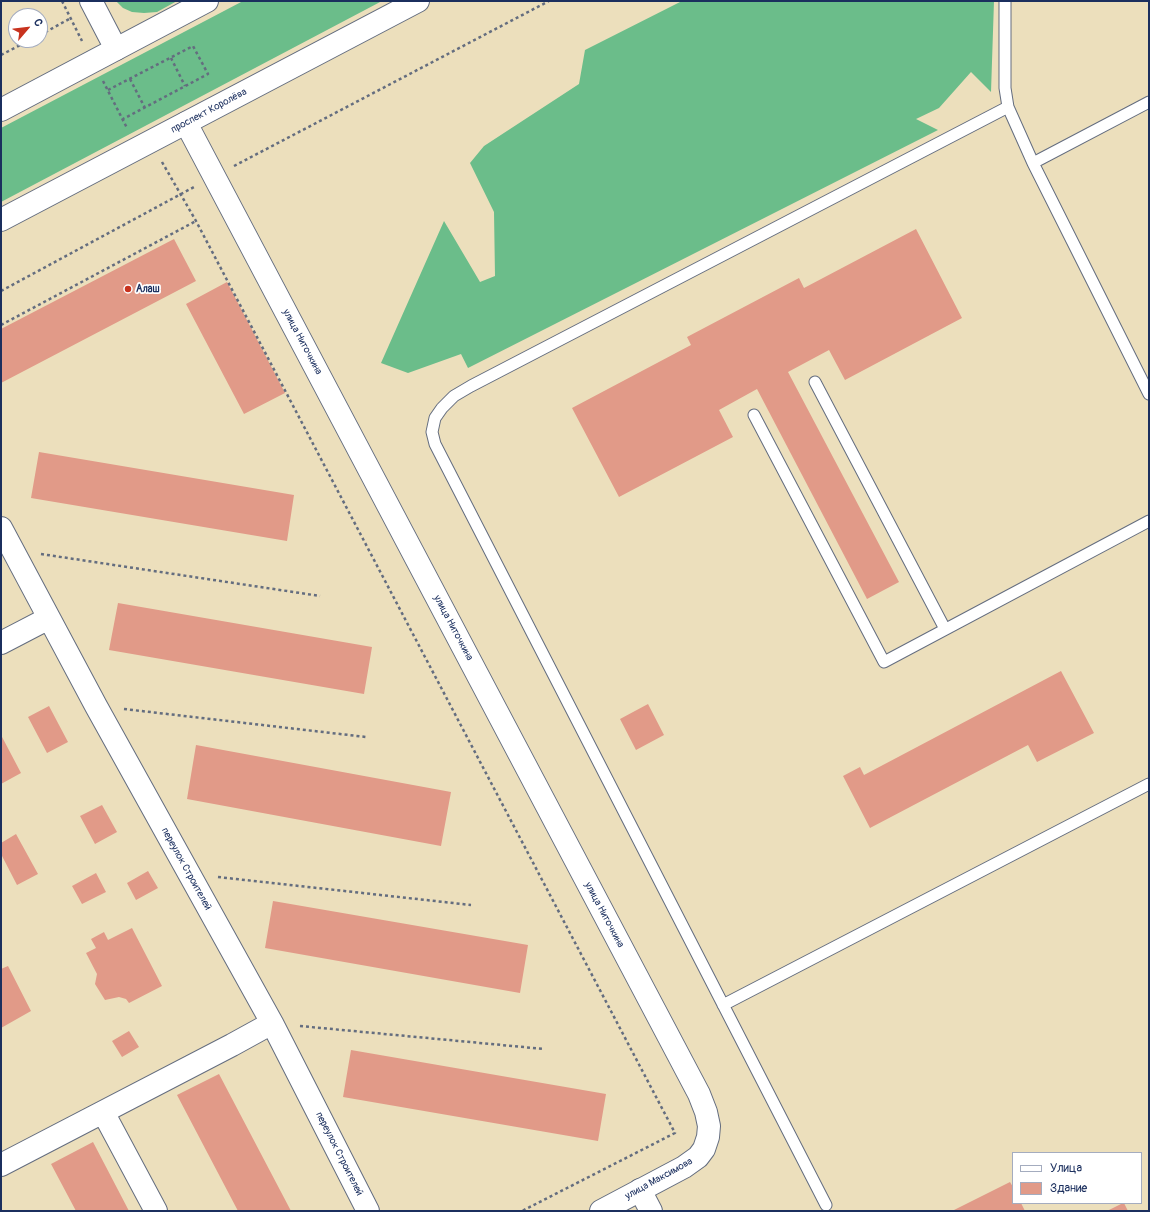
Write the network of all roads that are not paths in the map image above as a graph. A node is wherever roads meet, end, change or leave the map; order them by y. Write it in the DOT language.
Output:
graph roads {
  1 [pos="92,1"];
  2 [pos="207,1"];
  3 [pos="418,1"];
  4 [pos="1005,1"];
  5 [pos="116,49"];
  6 [pos="1149,102"];
  7 [pos="1008,107"];
  8 [pos="1,110"];
  9 [pos="186,123"];
  10 [pos="1033,163"];
  11 [pos="1,220"];
  12 [pos="815,382"];
  13 [pos="1149,394"];
  14 [pos="754,416"];
  15 [pos="1149,521"];
  16 [pos="1,528"];
  17 [pos="49,618"];
  18 [pos="945,629"];
  19 [pos="1,643"];
  20 [pos="1149,784"];
  21 [pos="723,1005"];
  22 [pos="272,1023"];
  23 [pos="103,1112"];
  24 [pos="708,1137"];
  25 [pos="1,1165"];
  26 [pos="640,1190"];
  27 [pos="826,1205"];
  28 [pos="156,1211"];
  29 [pos="368,1211"];
  30 [pos="600,1211"];
  31 [pos="651,1211"];
  1 -- 5 [label="street"];
  2 -- 5 [label="street"];
  3 -- 9 [label="street, проспект Королёва"];
  4 -- 7 [label="lane"];
  5 -- 8 [label="street"];
  6 -- 10 [label="lane"];
  7 -- 10 [label="lane"];
  7 -- 21 [label="lane"];
  9 -- 11 [label="street, проспект Королёва"];
  9 -- 24 [label="street, улица Ниточкина"];
  10 -- 13 [label="lane"];
  12 -- 18 [label="lane"];
  14 -- 18 [label="lane"];
  15 -- 18 [label="lane"];
  16 -- 17 [label="street, переулок Строителей"];
  17 -- 19 [label="street"];
  17 -- 22 [label="street, переулок Строителей"];
  20 -- 21 [label="lane"];
  21 -- 27 [label="lane"];
  22 -- 23 [label="street"];
  22 -- 29 [label="street, переулок Строителей"];
  23 -- 25 [label="street"];
  23 -- 28 [label="street"];
  24 -- 26 [label="street, улица Максимова"];
  26 -- 30 [label="street, улица Максимова"];
  26 -- 31 [label="street"];
}
